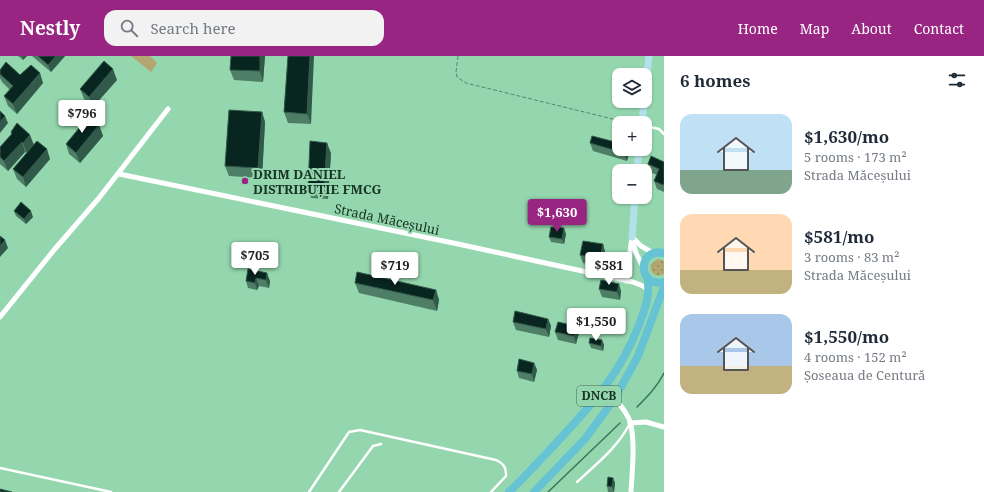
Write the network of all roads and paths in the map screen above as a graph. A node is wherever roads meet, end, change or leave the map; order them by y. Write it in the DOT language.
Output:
graph roads {
  1 [pos="458,56"];
  2 [pos="649,56"];
  3 [pos="648,68"];
  4 [pos="168,109"];
  5 [pos="612,119"];
  6 [pos="652,128"];
  7 [pos="664,134"];
  8 [pos="119,174"];
  9 [pos="634,204"];
  10 [pos="632,237"];
  11 [pos="664,246"];
  12 [pos="658,253"];
  13 [pos="643,267"];
  14 [pos="647,277"];
  15 [pos="626,281"];
  16 [pos="664,282"];
  17 [pos="664,287"];
  18 [pos="649,291"];
  19 [pos="0,318"];
  20 [pos="615,398"];
  21 [pos="630,423"];
  22 [pos="664,427"];
  23 [pos="381,444"];
  24 [pos="0,468"];
  25 [pos="577,482"];
  26 [pos="111,492"];
  27 [pos="308,492"];
  28 [pos="339,492"];
  29 [pos="491,492"];
  30 [pos="509,492"];
  31 [pos="534,492"];
  32 [pos="631,492"];
  1 -- 5 [label="path"];
  2 -- 3 [label="street"];
  4 -- 8 [label="street"];
  6 -- 7 [label="lane"];
  8 -- 15 [label="street, Strada Măceșului"];
  8 -- 19 [label="street"];
  9 -- 10 [label="street"];
  10 -- 12 [label="street"];
  10 -- 13 [label="street"];
  10 -- 15 [label="street"];
  11 -- 12 [label="main road"];
  12 -- 13 [label="main road"];
  13 -- 14 [label="main road, DNCB"];
  14 -- 16 [label="main road"];
  14 -- 18 [label="main road, DNCB"];
  15 -- 18 [label="street, Strada Măceșului"];
  17 -- 20 [label="main road, DNCB"];
  18 -- 30 [label="main road, DNCB"];
  20 -- 21 [label="street"];
  20 -- 31 [label="main road, DNCB"];
  21 -- 22 [label="street"];
  21 -- 25 [label="lane"];
  21 -- 32 [label="street"];
  23 -- 28 [label="lane"];
  24 -- 26 [label="lane"];
  27 -- 29 [label="lane"];
}
